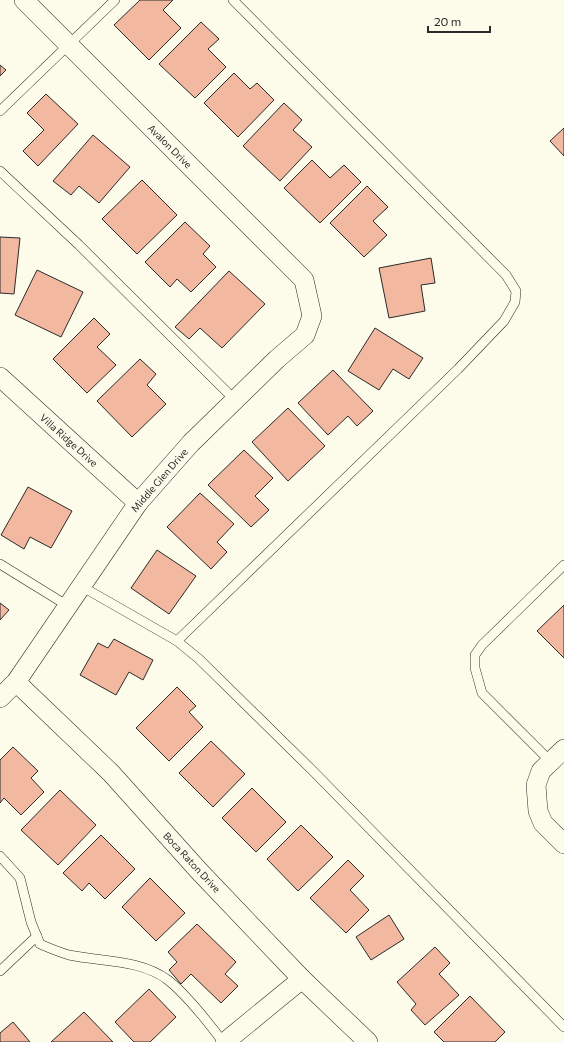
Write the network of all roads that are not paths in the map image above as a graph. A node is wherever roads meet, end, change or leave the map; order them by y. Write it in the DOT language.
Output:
graph roads {
  1 [pos="24,0"];
  2 [pos="115,0"];
  3 [pos="233,0"];
  4 [pos="68,44"];
  5 [pos="0,111"];
  6 [pos="0,172"];
  7 [pos="309,297"];
  8 [pos="0,378"];
  9 [pos="235,400"];
  10 [pos="138,503"];
  11 [pos="0,564"];
  12 [pos="564,565"];
  13 [pos="81,586"];
  14 [pos="68,606"];
  15 [pos="177,641"];
  16 [pos="16,682"];
  17 [pos="0,698"];
  18 [pos="557,755"];
  19 [pos="564,844"];
  20 [pos="0,856"];
  21 [pos="37,936"];
  22 [pos="0,971"];
  23 [pos="302,979"];
  24 [pos="564,1027"];
  25 [pos="224,1042"];
  26 [pos="368,1042"];
  1 -- 4 [label="street, Avalon Drive"];
  2 -- 4 [label="lane"];
  3 -- 15 [label="lane"];
  4 -- 5 [label="lane"];
  4 -- 7 [label="street, Avalon Drive"];
  6 -- 9 [label="lane"];
  7 -- 9 [label="street, Middle Glen Drive"];
  8 -- 10 [label="street, Villa Ridge Drive"];
  9 -- 10 [label="street, Middle Glen Drive"];
  10 -- 13 [label="street, Middle Glen Drive"];
  11 -- 14 [label="lane"];
  12 -- 18 [label="lane"];
  13 -- 14 [label="street, Middle Glen Drive"];
  13 -- 15 [label="lane"];
  14 -- 16 [label="street, Middle Glen Drive"];
  15 -- 24 [label="lane"];
  16 -- 17 [label="street, Middle Glen Drive"];
  16 -- 23 [label="street, Boca Raton Drive"];
  18 -- 19 [label="street"];
  20 -- 21 [label="lane"];
  21 -- 22 [label="lane"];
  21 -- 25 [label="lane"];
  23 -- 25 [label="street"];
  23 -- 26 [label="street, Boca Raton Drive"];
}
